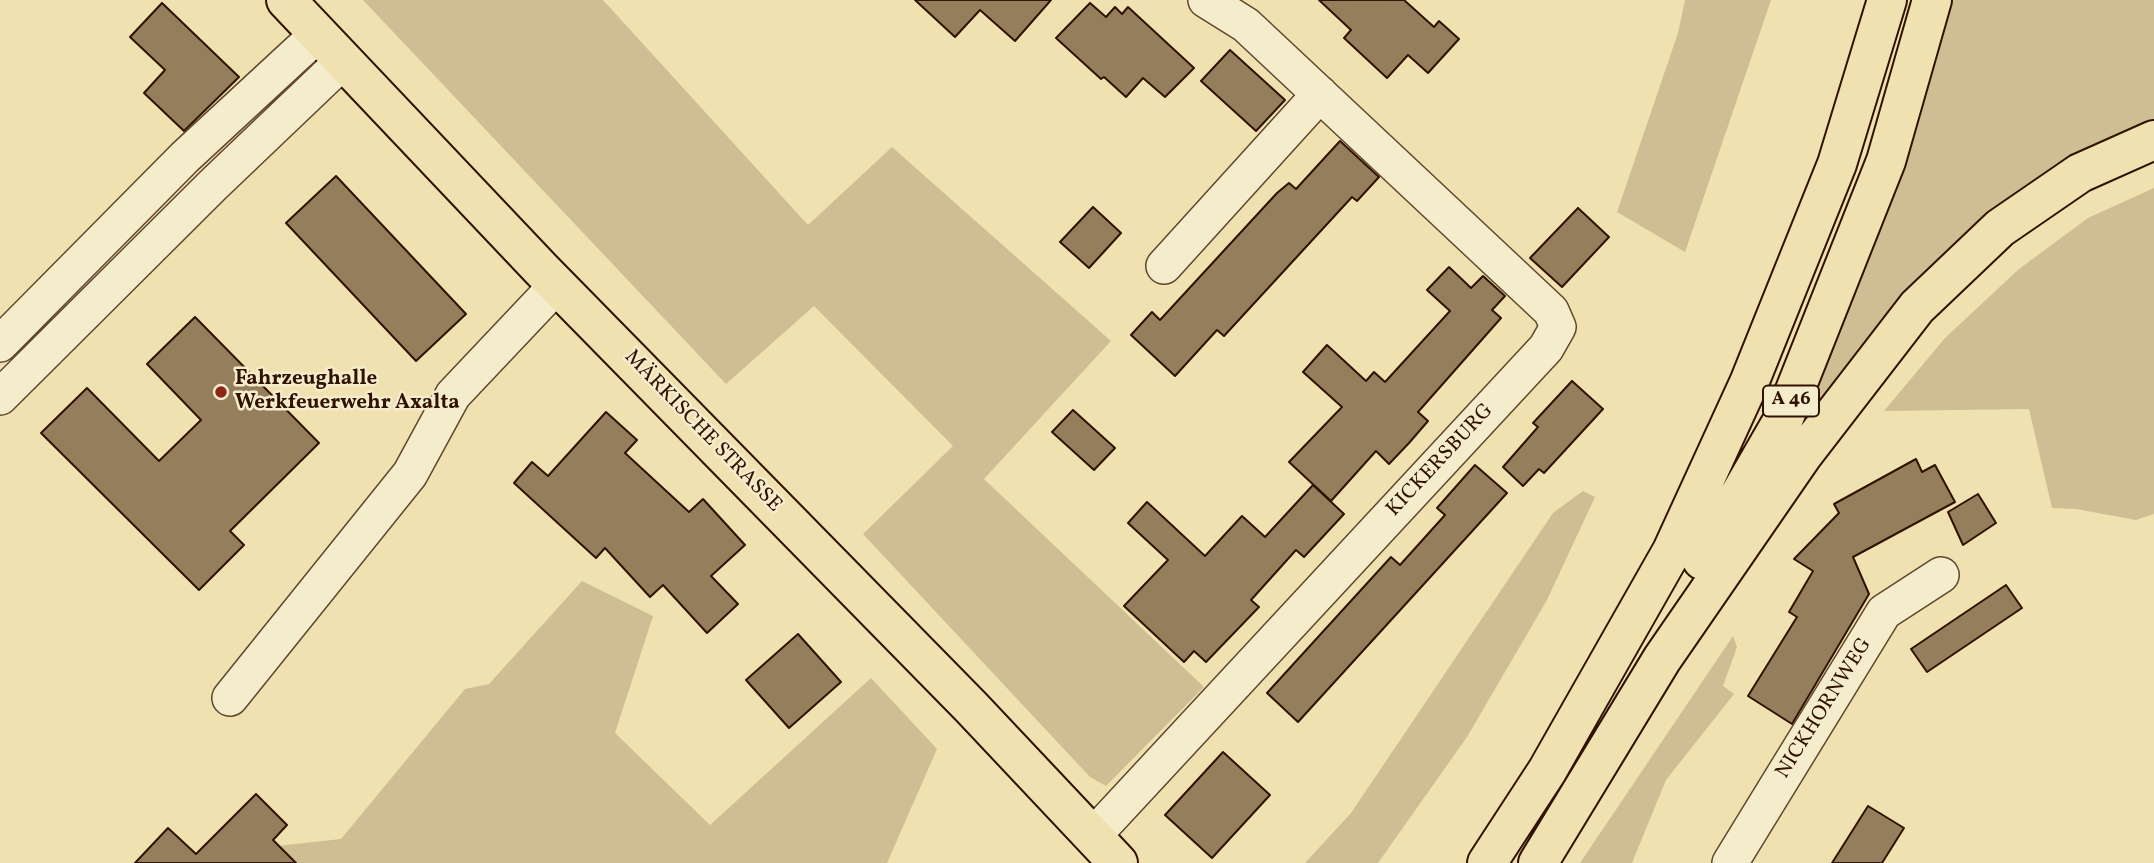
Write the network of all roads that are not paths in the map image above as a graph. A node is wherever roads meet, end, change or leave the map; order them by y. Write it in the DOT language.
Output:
graph roads {
  1 [pos="286,0"];
  2 [pos="1206,0"];
  3 [pos="1887,0"];
  4 [pos="1932,0"];
  5 [pos="331,47"];
  6 [pos="1320,94"];
  7 [pos="2154,140"];
  8 [pos="1164,266"];
  9 [pos="557,285"];
  10 [pos="0,344"];
  11 [pos="0,397"];
  12 [pos="1941,575"];
  13 [pos="230,698"];
  14 [pos="1590,775"];
  15 [pos="1105,849"];
  16 [pos="1487,863"];
  17 [pos="1538,863"];
  18 [pos="1730,863"];
  1 -- 5 [label="main road, MÄRKISCHE STRASSE"];
  2 -- 6 [label="street, KICKERSBURG"];
  3 -- 16 [label="main road, A 46"];
  4 -- 14 [label="main road, A 46"];
  5 -- 9 [label="main road, MÄRKISCHE STRASSE"];
  5 -- 10 [label="street"];
  5 -- 11 [label="street"];
  6 -- 8 [label="street"];
  6 -- 15 [label="street, KICKERSBURG"];
  7 -- 14 [label="main road"];
  9 -- 13 [label="street"];
  9 -- 15 [label="main road, MÄRKISCHE STRASSE"];
  12 -- 18 [label="street, NICKHORNWEG"];
  14 -- 17 [label="main road, A 46"];
}
